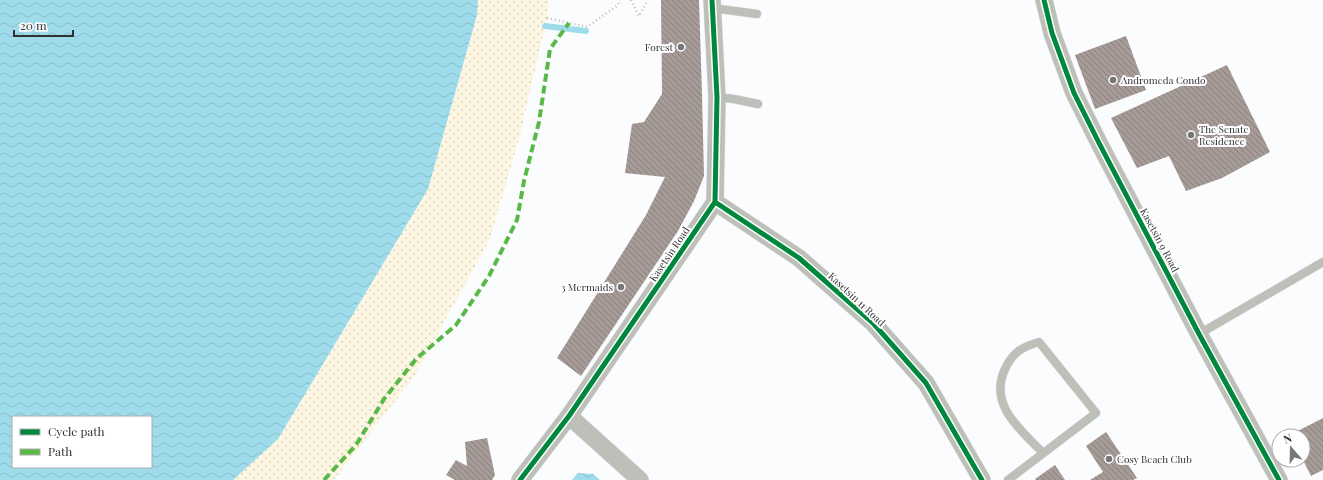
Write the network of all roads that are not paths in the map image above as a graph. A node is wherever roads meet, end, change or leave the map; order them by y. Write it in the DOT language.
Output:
graph roads {
  1 [pos="1044,0"];
  2 [pos="712,4"];
  3 [pos="757,14"];
  4 [pos="717,97"];
  5 [pos="758,104"];
  6 [pos="715,202"];
  7 [pos="1323,262"];
  8 [pos="1199,334"];
  9 [pos="569,416"];
  10 [pos="1044,453"];
  11 [pos="520,480"];
  12 [pos="640,480"];
  13 [pos="982,480"];
  14 [pos="1008,480"];
  15 [pos="1279,480"];
  1 -- 8 [label="street, Kasetsin 9 Road"];
  2 -- 3 [label="lane"];
  2 -- 4 [label="street"];
  4 -- 5 [label="lane"];
  4 -- 6 [label="street"];
  6 -- 9 [label="street, Kasetsin Road"];
  6 -- 13 [label="street, Kasetsin 11 Road"];
  7 -- 8 [label="lane"];
  8 -- 15 [label="street, Kasetsin 9 Road"];
  9 -- 11 [label="street, Kasetsin Road"];
  9 -- 12 [label="street"];
  10 -- 10 [label="lane"];
  10 -- 14 [label="lane"];
}
